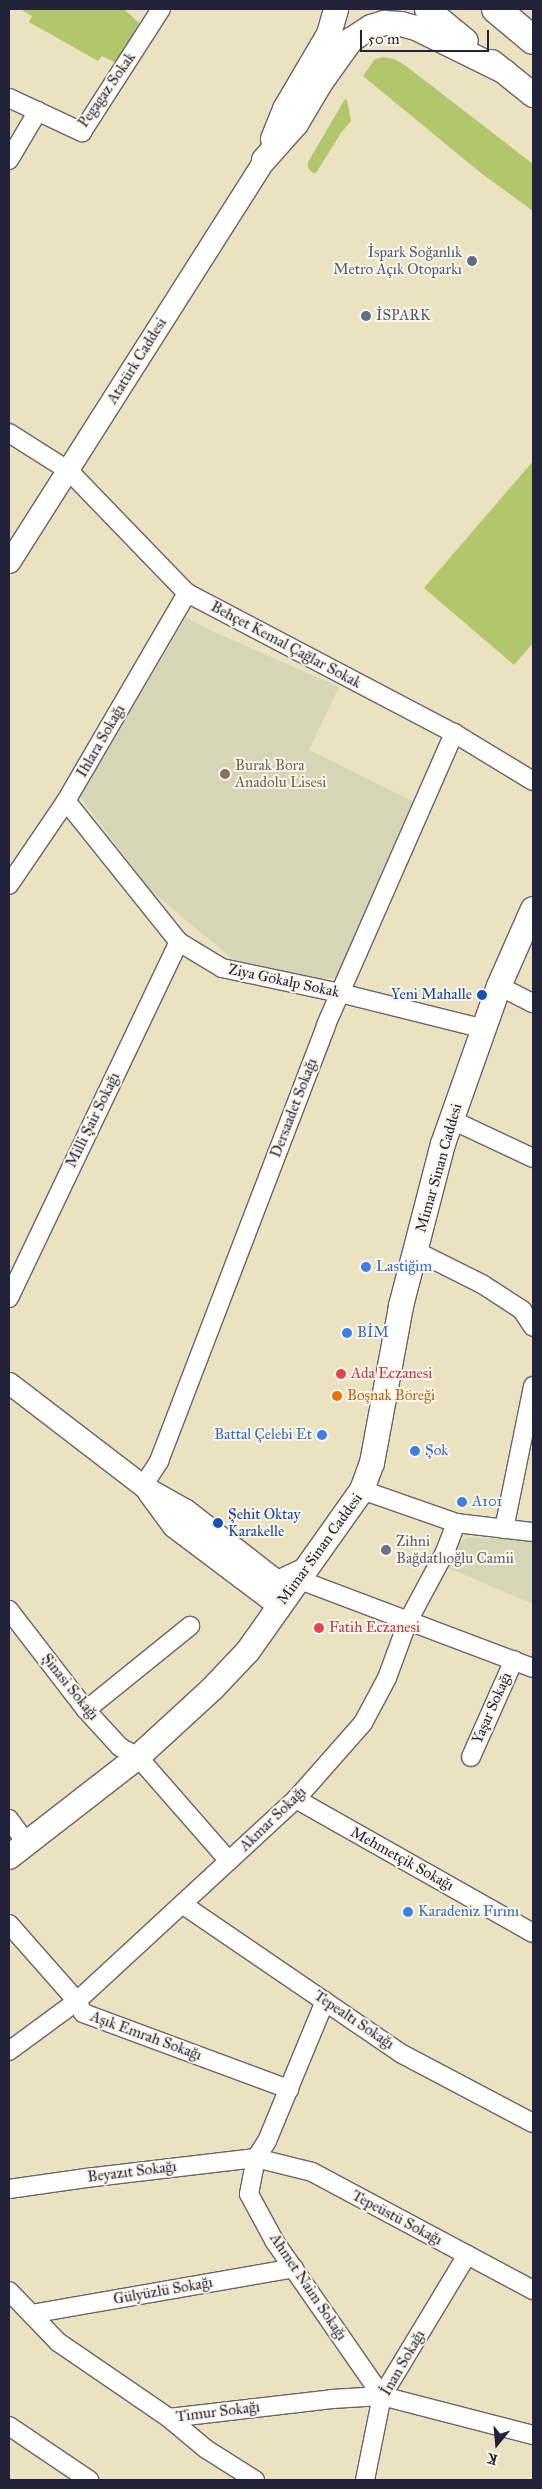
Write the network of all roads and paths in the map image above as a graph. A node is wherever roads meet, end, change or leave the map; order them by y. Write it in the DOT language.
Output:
graph roads {
  1 [pos="161,9"];
  2 [pos="336,9"];
  3 [pos="426,9"];
  4 [pos="496,9"];
  5 [pos="533,40"];
  6 [pos="505,72"];
  7 [pos="533,95"];
  8 [pos="9,98"];
  9 [pos="38,111"];
  10 [pos="9,160"];
  11 [pos="264,160"];
  12 [pos="9,433"];
  13 [pos="69,471"];
  14 [pos="9,562"];
  15 [pos="187,593"];
  16 [pos="454,733"];
  17 [pos="533,781"];
  18 [pos="66,801"];
  19 [pos="9,885"];
  20 [pos="533,909"];
  21 [pos="179,942"];
  22 [pos="499,986"];
  23 [pos="340,993"];
  24 [pos="533,1003"];
  25 [pos="484,1029"];
  26 [pos="452,1120"];
  27 [pos="533,1158"];
  28 [pos="416,1251"];
  29 [pos="9,1298"];
  30 [pos="533,1327"];
  31 [pos="9,1383"];
  32 [pos="533,1386"];
  33 [pos="143,1486"];
  34 [pos="362,1490"];
  35 [pos="456,1523"];
  36 [pos="504,1529"];
  37 [pos="533,1532"];
  38 [pos="305,1573"];
  39 [pos="279,1606"];
  40 [pos="9,1610"];
  41 [pos="408,1621"];
  42 [pos="190,1626"];
  43 [pos="514,1660"];
  44 [pos="533,1668"];
  45 [pos="86,1710"];
  46 [pos="471,1756"];
  47 [pos="138,1757"];
  48 [pos="296,1799"];
  49 [pos="9,1819"];
  50 [pos="17,1849"];
  51 [pos="229,1861"];
  52 [pos="182,1904"];
  53 [pos="9,1924"];
  54 [pos="533,1933"];
  55 [pos="76,2001"];
  56 [pos="326,2001"];
  57 [pos="9,2052"];
  58 [pos="289,2089"];
  59 [pos="533,2123"];
  60 [pos="256,2158"];
  61 [pos="9,2189"];
  62 [pos="467,2255"];
  63 [pos="294,2268"];
  64 [pos="533,2290"];
  65 [pos="9,2291"];
  66 [pos="31,2314"];
  67 [pos="382,2396"];
  68 [pos="169,2418"];
  69 [pos="9,2426"];
  70 [pos="533,2435"];
  71 [pos="89,2480"];
  72 [pos="255,2480"];
  73 [pos="365,2480"];
  1 -- 9 [label="street, Pegagaz Sokak"];
  2 -- 11 [label="main road"];
  3 -- 6 [label="main road"];
  4 -- 5 [label="highway"];
  6 -- 7 [label="main road"];
  6 -- 11 [label="main road"];
  8 -- 9 [label="street, Pegagaz Sokak"];
  9 -- 10 [label="street"];
  11 -- 13 [label="street, Atatürk Caddesi"];
  12 -- 13 [label="street, Behçet Kemal Çağlar Sokak"];
  13 -- 14 [label="street, Atatürk Caddesi"];
  13 -- 15 [label="street, Behçet Kemal Çağlar Sokak"];
  15 -- 16 [label="street, Behçet Kemal Çağlar Sokak"];
  15 -- 18 [label="street, Ihlara Sokağı"];
  16 -- 17 [label="street, Behçet Kemal Çağlar Sokak"];
  16 -- 23 [label="street, Dersaadet Sokağı"];
  18 -- 19 [label="street, Ihlara Sokağı"];
  18 -- 21 [label="street, Ziya Gökalp Sokak"];
  20 -- 22 [label="main road, Mimar Sinan Caddesi"];
  21 -- 23 [label="street, Ziya Gökalp Sokak"];
  21 -- 29 [label="street, Milli Şair Sokağı"];
  22 -- 24 [label="street"];
  22 -- 25 [label="main road, Mimar Sinan Caddesi"];
  23 -- 25 [label="street, Ziya Gökalp Sokak"];
  23 -- 33 [label="street, Dersaadet Sokağı"];
  25 -- 26 [label="main road, Mimar Sinan Caddesi"];
  26 -- 27 [label="street"];
  26 -- 28 [label="main road, Mimar Sinan Caddesi"];
  28 -- 30 [label="street"];
  28 -- 34 [label="main road, Mimar Sinan Caddesi"];
  31 -- 33 [label="street"];
  32 -- 36 [label="street"];
  33 -- 38 [label="street"];
  33 -- 39 [label="street"];
  34 -- 35 [label="street"];
  34 -- 38 [label="main road, Mimar Sinan Caddesi"];
  35 -- 36 [label="street"];
  35 -- 41 [label="street, Akmar Sokağı"];
  36 -- 37 [label="street"];
  38 -- 39 [label="main road, Mimar Sinan Caddesi"];
  38 -- 41 [label="street"];
  39 -- 47 [label="main road, Mimar Sinan Caddesi"];
  40 -- 45 [label="street, Şinasi Sokağı"];
  41 -- 43 [label="street"];
  41 -- 48 [label="street, Akmar Sokağı"];
  42 -- 45 [label="street"];
  43 -- 44 [label="street"];
  43 -- 46 [label="street, Yaşar Sokağı"];
  45 -- 47 [label="street, Şinasi Sokağı"];
  47 -- 50 [label="main road, Mimar Sinan Caddesi"];
  47 -- 51 [label="street, Şinasi Sokağı"];
  48 -- 51 [label="street, Akmar Sokağı"];
  48 -- 54 [label="street, Mehmetçik Sokağı"];
  49 -- 50 [label="street"];
  51 -- 52 [label="street, Akmar Sokağı"];
  52 -- 55 [label="street, Akmar Sokağı"];
  52 -- 56 [label="street, Tepealtı Sokağı"];
  53 -- 55 [label="street, Aşık Emrah Sokağı"];
  55 -- 57 [label="street, Akmar Sokağı"];
  55 -- 58 [label="street, Aşık Emrah Sokağı"];
  56 -- 58 [label="street, Ahmet Naim Sokağı"];
  56 -- 59 [label="street, Tepealtı Sokağı"];
  58 -- 60 [label="street, Ahmet Naim Sokağı"];
  60 -- 61 [label="street, Beyazıt Sokağı"];
  60 -- 62 [label="street, Tepeüstü Sokağı"];
  60 -- 63 [label="street, Ahmet Naim Sokağı"];
  62 -- 64 [label="street, Tepeüstü Sokağı"];
  62 -- 67 [label="street, İnan Sokağı"];
  63 -- 66 [label="street, Gülyüzlü Sokağı"];
  63 -- 67 [label="street, Ahmet Naim Sokağı"];
  65 -- 66 [label="street, Timur Sokağı"];
  66 -- 68 [label="street, Timur Sokağı"];
  67 -- 68 [label="street, Timur Sokağı"];
  67 -- 70 [label="street"];
  67 -- 73 [label="street, İnan Sokağı"];
  68 -- 72 [label="street"];
  69 -- 71 [label="street"];
}
